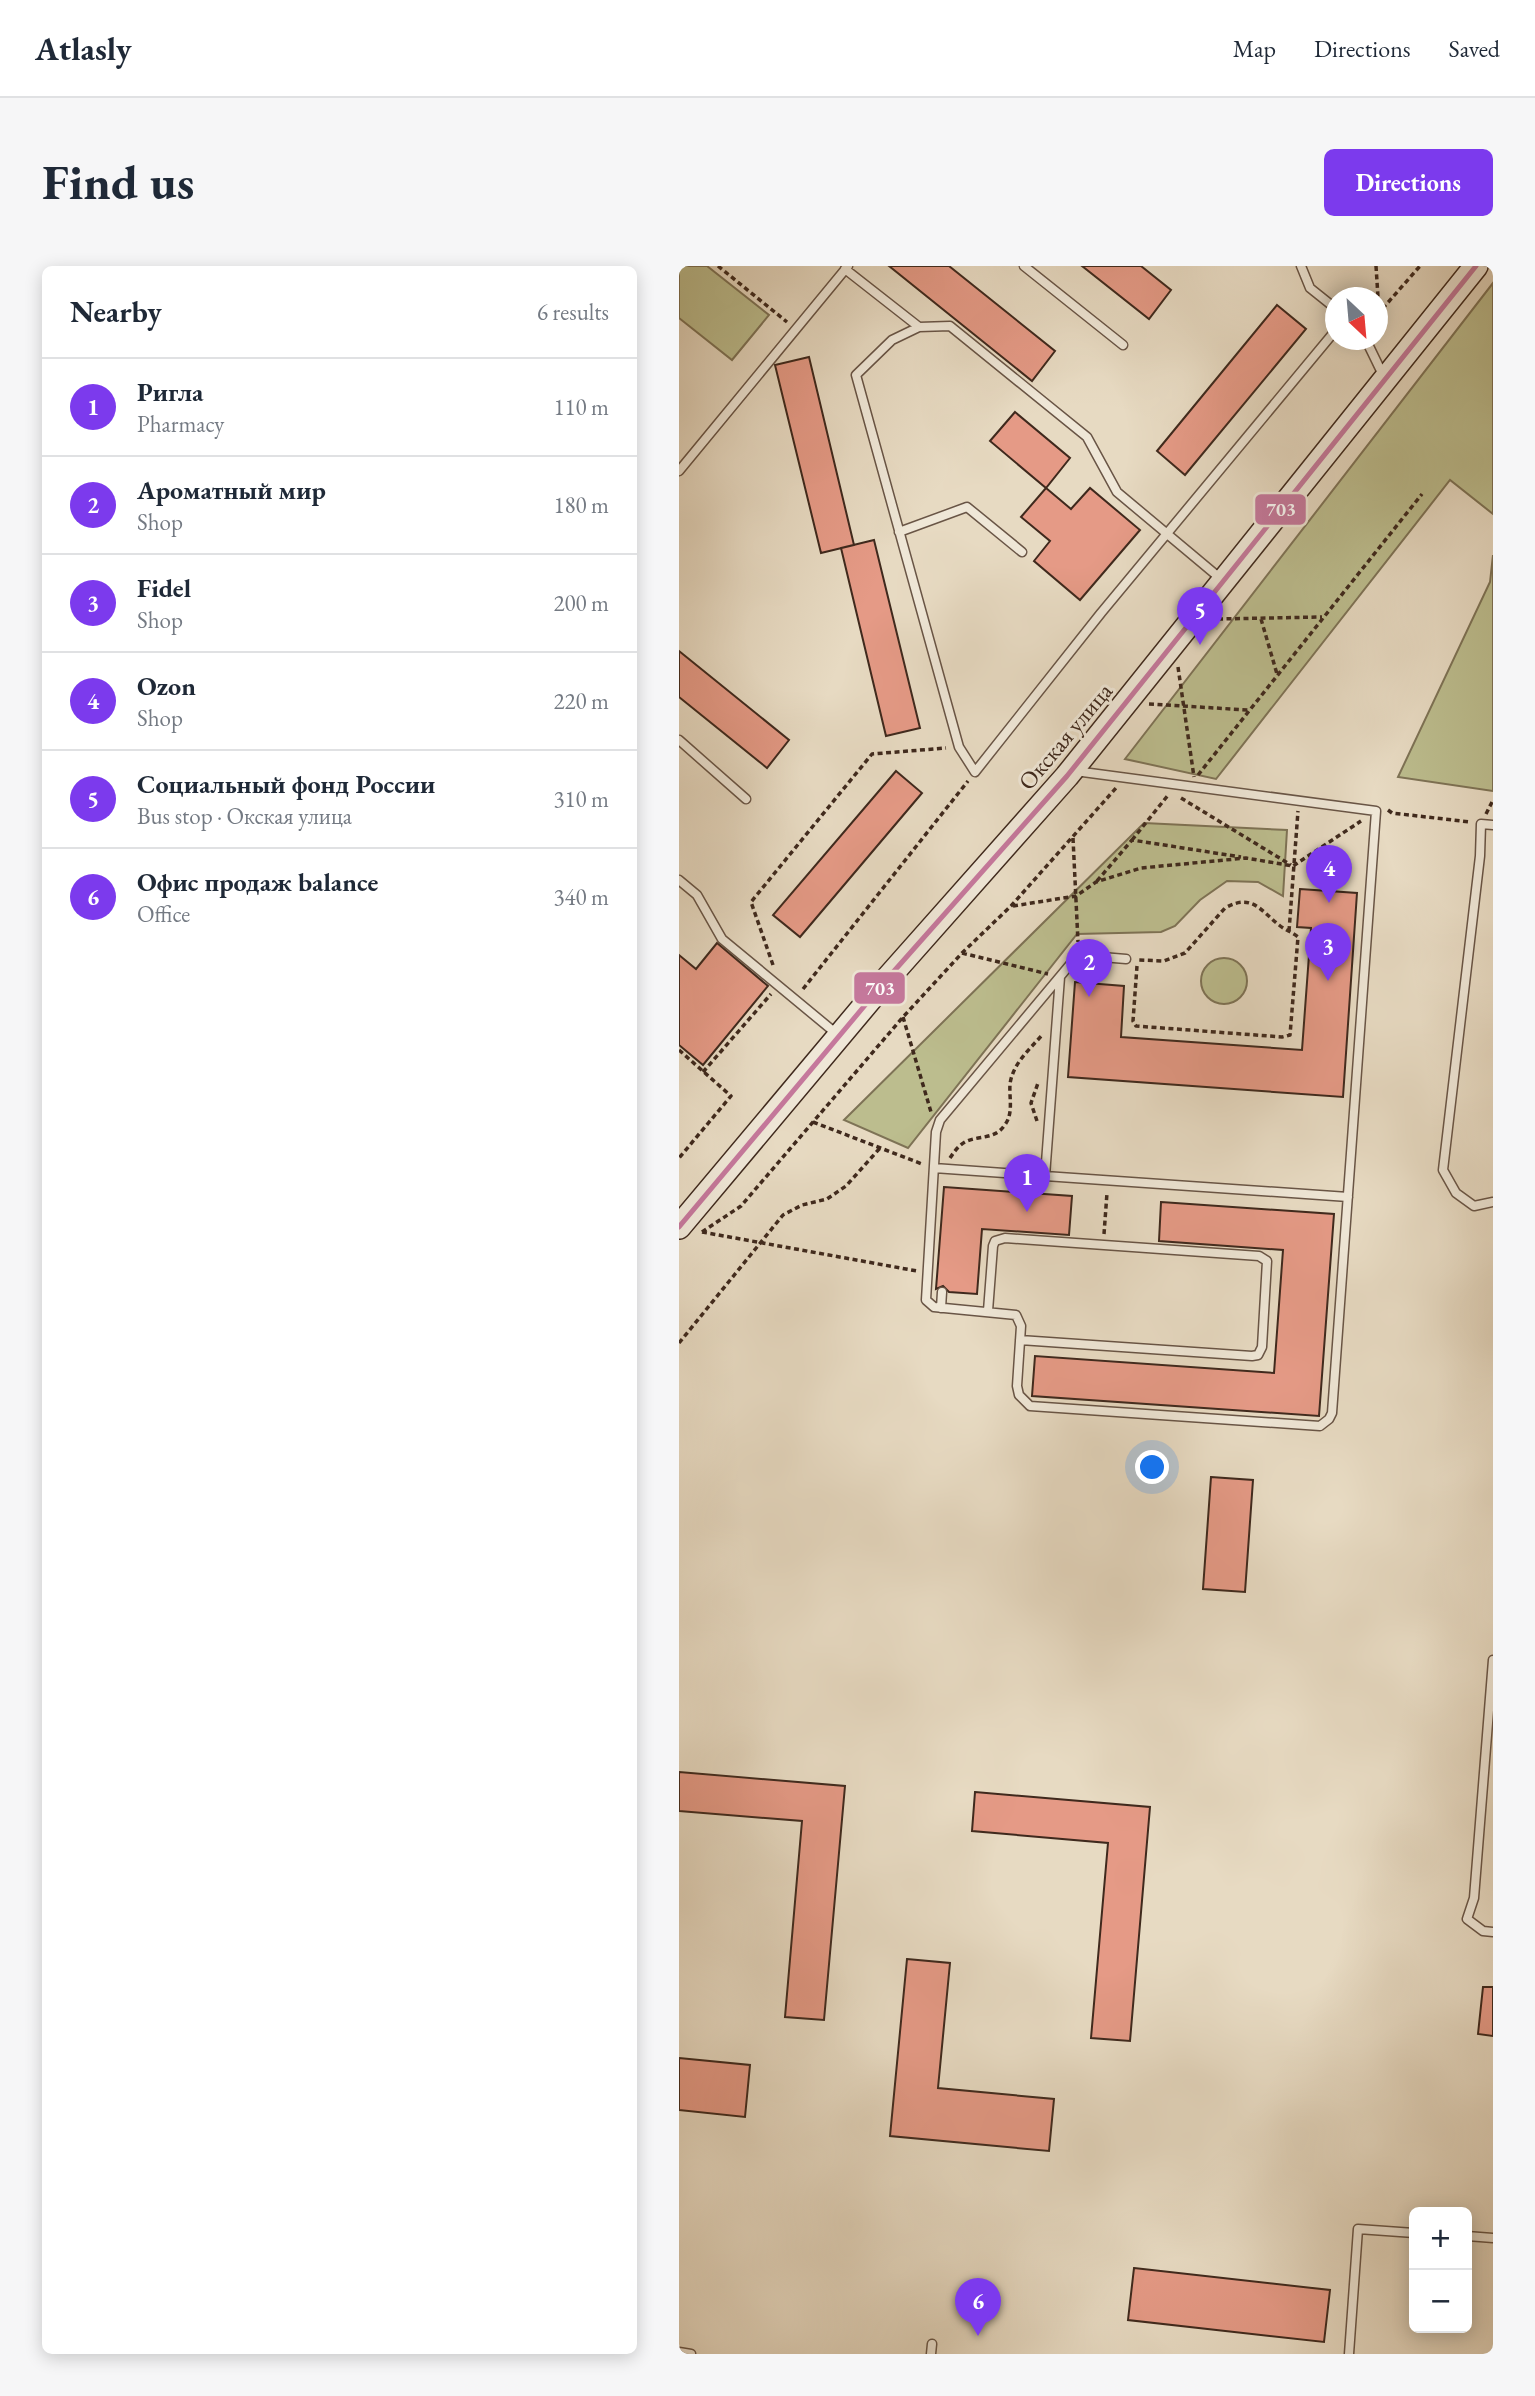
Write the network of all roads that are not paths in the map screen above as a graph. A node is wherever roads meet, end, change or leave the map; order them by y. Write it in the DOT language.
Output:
graph roads {
  1 [pos="1024,266"];
  2 [pos="1301,266"];
  3 [pos="1476,266"];
  4 [pos="847,268"];
  5 [pos="1325,300"];
  6 [pos="919,327"];
  7 [pos="1325,343"];
  8 [pos="1123,345"];
  9 [pos="1371,350"];
  10 [pos="1385,379"];
  11 [pos="679,471"];
  12 [pos="899,532"];
  13 [pos="1167,535"];
  14 [pos="1022,552"];
  15 [pos="1224,581"];
  16 [pos="679,740"];
  17 [pos="1072,770"];
  18 [pos="746,799"];
  19 [pos="1493,825"];
  20 [pos="679,880"];
  21 [pos="1126,959"];
  22 [pos="1060,977"];
  23 [pos="838,1035"];
  24 [pos="937,1168"];
  25 [pos="1045,1176"];
  26 [pos="1348,1198"];
  27 [pos="1493,1202"];
  28 [pos="687,1232"];
  29 [pos="942,1292"];
  30 [pos="940,1308"];
  31 [pos="988,1311"];
  32 [pos="1020,1340"];
  33 [pos="1493,1660"];
  34 [pos="1493,1932"];
  35 [pos="1409,2233"];
  36 [pos="1472,2236"];
  37 [pos="1493,2238"];
  38 [pos="679,2351"];
  39 [pos="691,2354"];
  40 [pos="1349,2354"];
  1 -- 8 [label="lane"];
  2 -- 5 [label="lane"];
  3 -- 10 [label="main road, Окская улица"];
  4 -- 6 [label="lane"];
  4 -- 11 [label="lane"];
  6 -- 12 [label="lane"];
  6 -- 13 [label="lane"];
  7 -- 13 [label="lane"];
  9 -- 10 [label="lane"];
  10 -- 15 [label="main road, Окская улица"];
  12 -- 13 [label="lane"];
  12 -- 14 [label="lane"];
  13 -- 15 [label="lane"];
  15 -- 17 [label="main road, Окская улица"];
  16 -- 18 [label="lane"];
  17 -- 23 [label="main road, Окская улица"];
  17 -- 26 [label="lane"];
  19 -- 27 [label="lane"];
  20 -- 23 [label="lane"];
  21 -- 22 [label="lane"];
  22 -- 24 [label="lane"];
  22 -- 25 [label="lane"];
  23 -- 28 [label="main road, Окская улица"];
  24 -- 25 [label="lane"];
  24 -- 30 [label="lane"];
  25 -- 26 [label="lane"];
  26 -- 32 [label="lane"];
  29 -- 30 [label="lane"];
  30 -- 31 [label="lane"];
  31 -- 32 [label="lane"];
  31 -- 32 [label="lane"];
  33 -- 34 [label="lane"];
  35 -- 40 [label="lane"];
  36 -- 37 [label="lane"];
  38 -- 39 [label="lane"];
}
